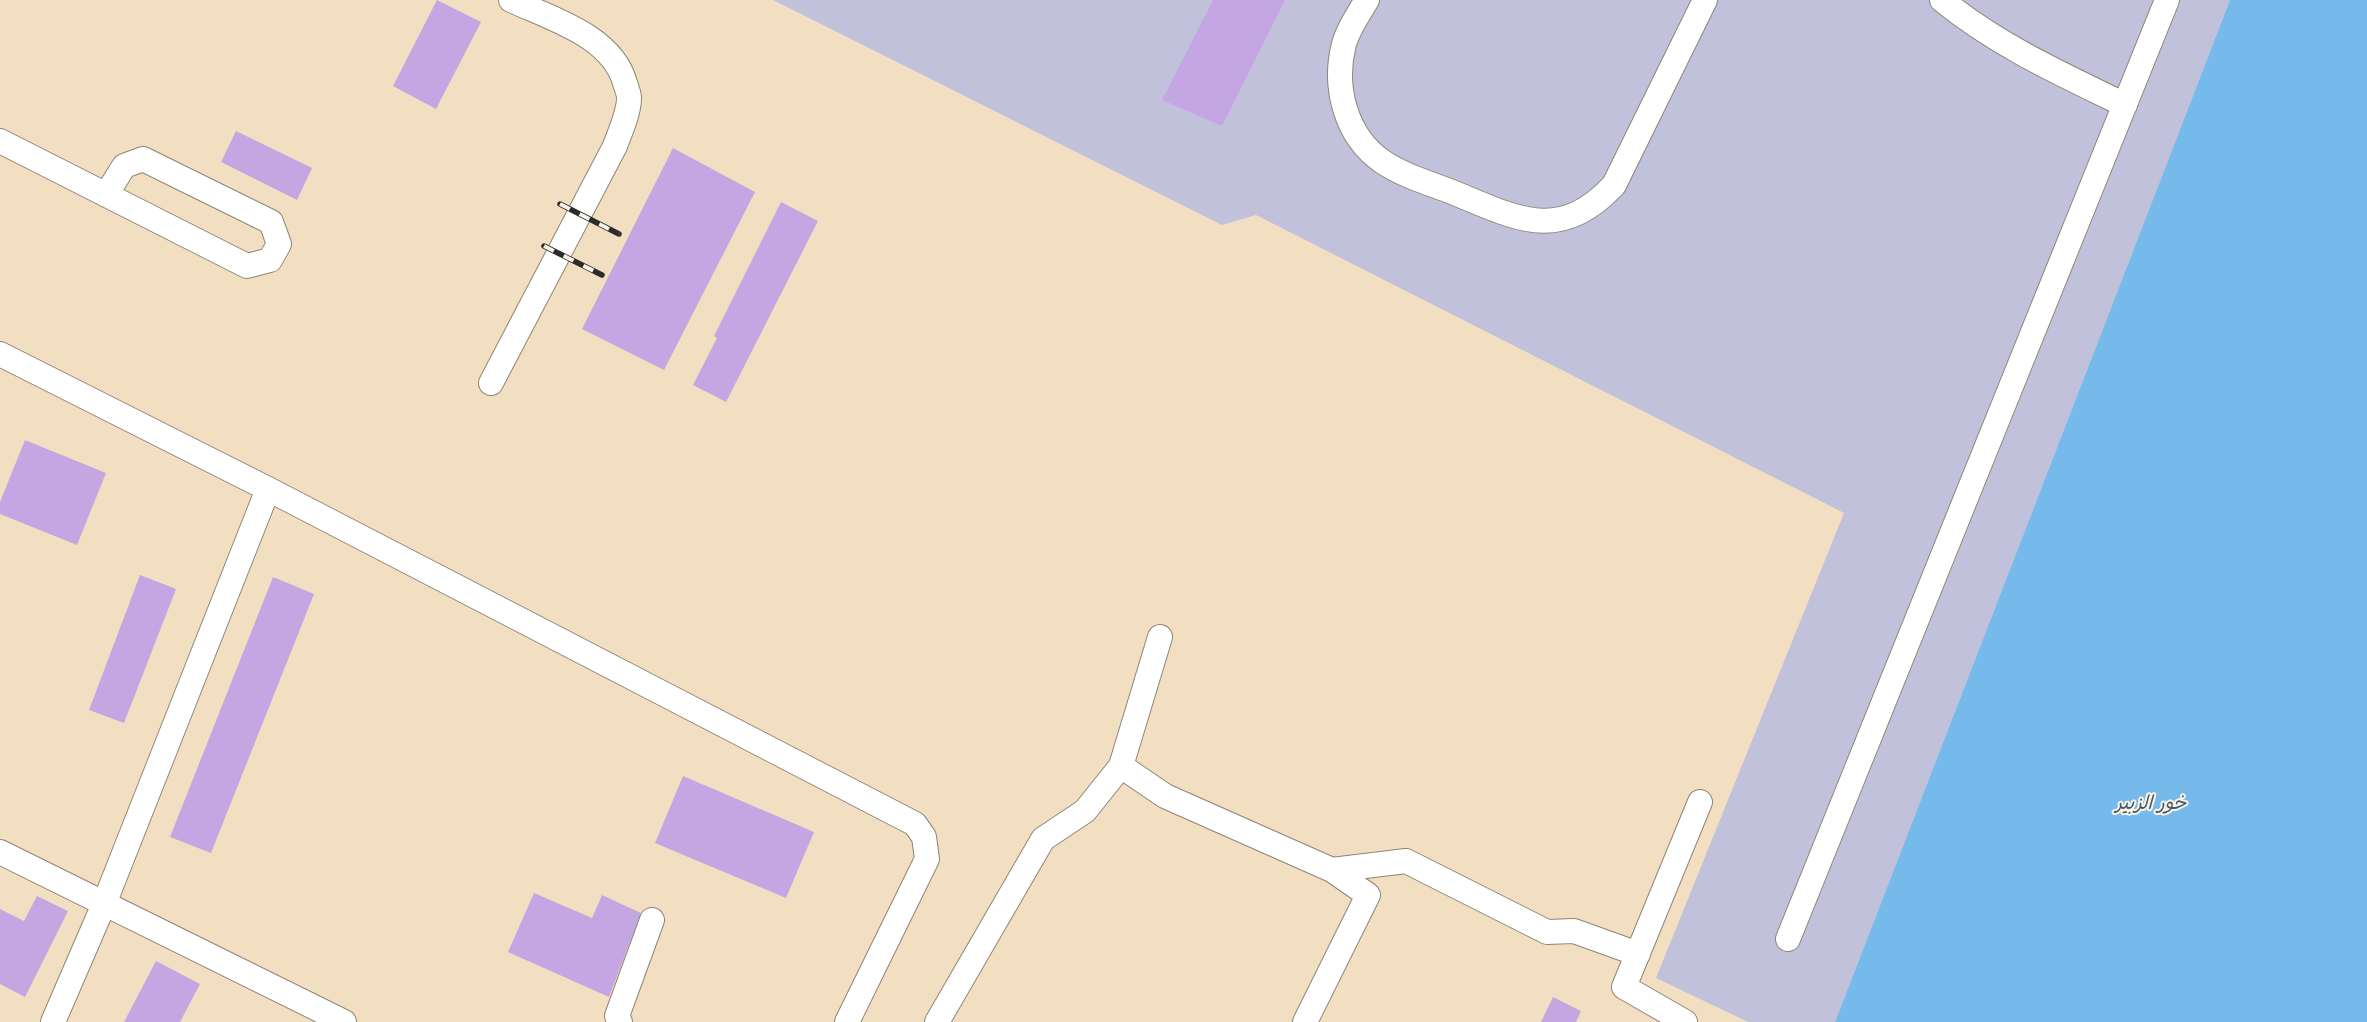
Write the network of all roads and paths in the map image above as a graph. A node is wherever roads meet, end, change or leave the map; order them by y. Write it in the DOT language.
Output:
graph roads {
  1 [pos="511,0"];
  2 [pos="1367,0"];
  3 [pos="1705,0"];
  4 [pos="1942,0"];
  5 [pos="2167,0"];
  6 [pos="2125,105"];
  7 [pos="0,141"];
  8 [pos="106,195"];
  9 [pos="0,355"];
  10 [pos="491,383"];
  11 [pos="268,489"];
  12 [pos="1160,637"];
  13 [pos="1121,766"];
  14 [pos="1700,802"];
  15 [pos="0,852"];
  16 [pos="1332,870"];
  17 [pos="104,904"];
  18 [pos="652,920"];
  19 [pos="1788,938"];
  20 [pos="1638,954"];
  21 [pos="53,1022"];
  22 [pos="344,1022"];
  23 [pos="620,1022"];
  24 [pos="847,1022"];
  25 [pos="937,1022"];
  26 [pos="1305,1022"];
  27 [pos="1685,1022"];
  1 -- 10 [label="lane"];
  2 -- 3 [label="lane"];
  4 -- 6 [label="lane"];
  5 -- 6 [label="lane"];
  6 -- 19 [label="lane"];
  7 -- 8 [label="lane"];
  8 -- 8 [label="lane"];
  9 -- 11 [label="lane"];
  11 -- 17 [label="lane"];
  11 -- 24 [label="lane"];
  12 -- 13 [label="lane"];
  13 -- 16 [label="lane"];
  13 -- 25 [label="lane"];
  14 -- 20 [label="lane"];
  15 -- 17 [label="lane"];
  16 -- 20 [label="lane"];
  16 -- 26 [label="lane"];
  17 -- 21 [label="lane"];
  17 -- 22 [label="lane"];
  18 -- 23 [label="lane"];
  20 -- 27 [label="lane"];
}
